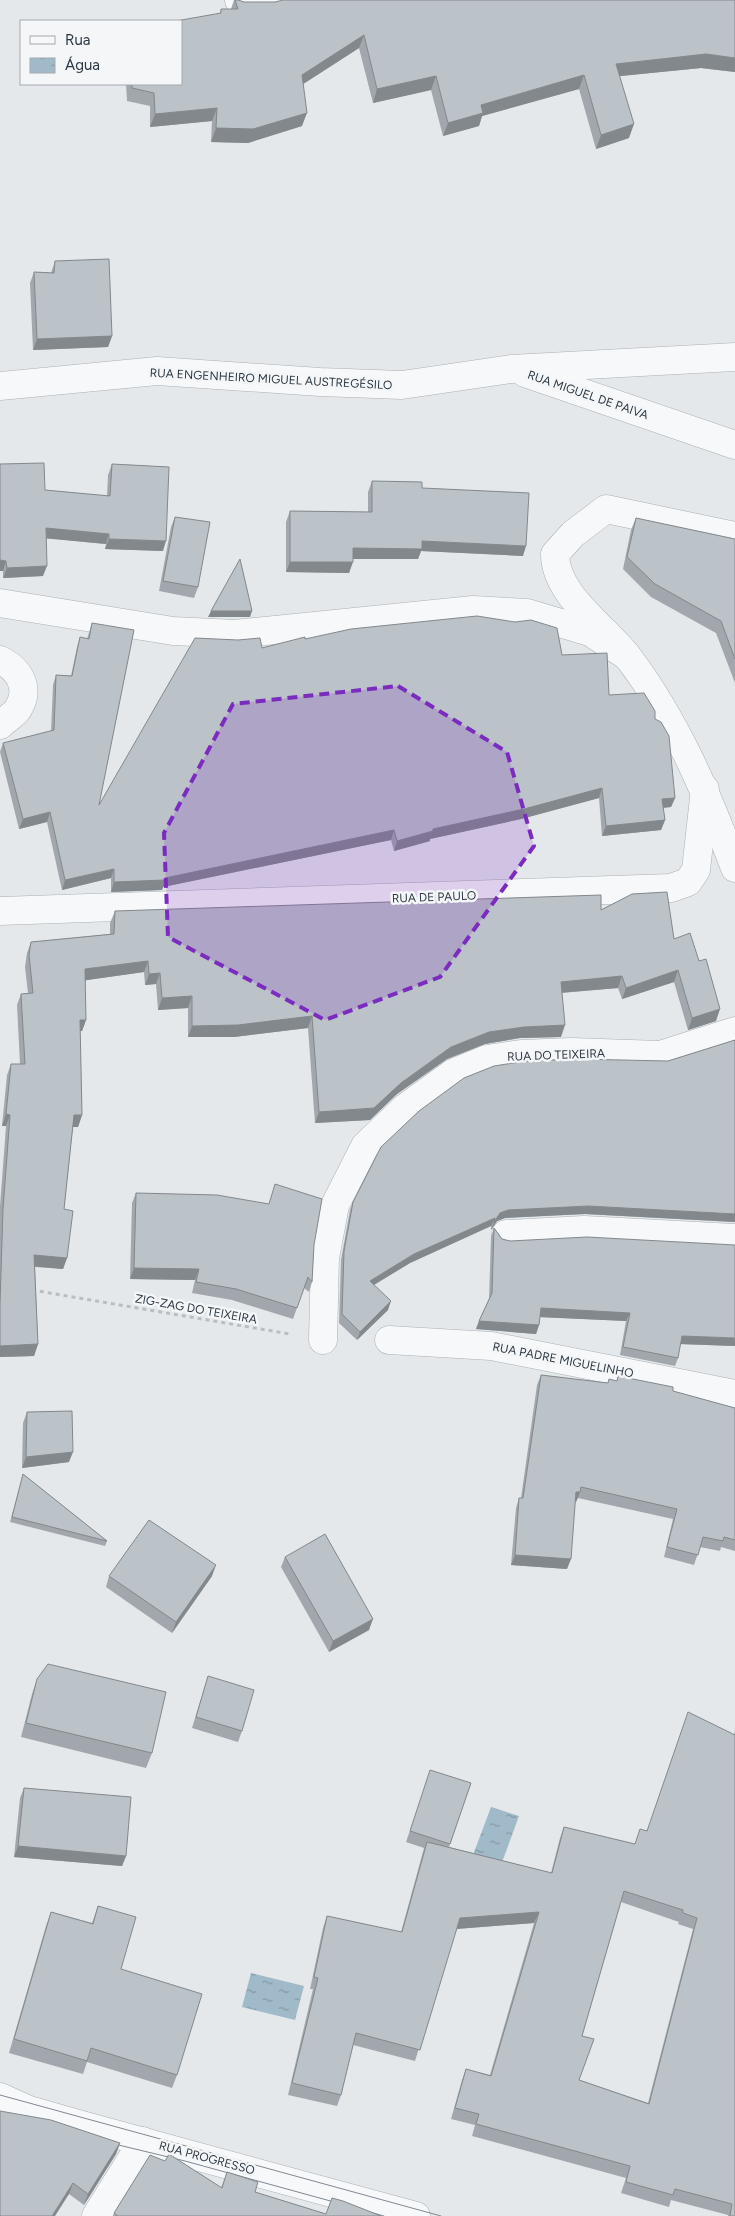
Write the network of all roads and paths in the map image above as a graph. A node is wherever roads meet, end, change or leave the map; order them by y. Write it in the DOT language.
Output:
graph roads {
  1 [pos="239,0"];
  2 [pos="270,0"];
  3 [pos="735,357"];
  4 [pos="511,369"];
  5 [pos="0,386"];
  6 [pos="735,444"];
  7 [pos="735,536"];
  8 [pos="0,603"];
  9 [pos="627,656"];
  10 [pos="0,660"];
  11 [pos="0,725"];
  12 [pos="705,789"];
  13 [pos="735,868"];
  14 [pos="0,911"];
  15 [pos="735,1031"];
  16 [pos="506,1234"];
  17 [pos="735,1238"];
  18 [pos="29,1290"];
  19 [pos="323,1340"];
  20 [pos="390,1340"];
  21 [pos="735,1394"];
  22 [pos="0,2098"];
  23 [pos="142,2141"];
  24 [pos="96,2216"];
  25 [pos="416,2216"];
  1 -- 2 [label="street"];
  3 -- 4 [label="street, RUA MIGUEL DE PAIVA"];
  4 -- 5 [label="street, RUA ENGENHEIRO MIGUEL AUSTREGÉSILO"];
  4 -- 6 [label="street, RUA MIGUEL DE PAIVA"];
  7 -- 9 [label="street"];
  8 -- 9 [label="street"];
  9 -- 12 [label="street"];
  10 -- 11 [label="street"];
  12 -- 13 [label="street"];
  12 -- 14 [label="street, RUA DE PAULO"];
  15 -- 19 [label="street, RUA DO TEIXEIRA"];
  16 -- 17 [label="street"];
  18 -- 19 [label="path, ZIG-ZAG DO TEIXEIRA"];
  20 -- 21 [label="street, RUA PADRE MIGUELINHO"];
  22 -- 23 [label="street, RUA PROGRESSO"];
  23 -- 24 [label="street"];
  23 -- 25 [label="street, RUA PROGRESSO"];
}
